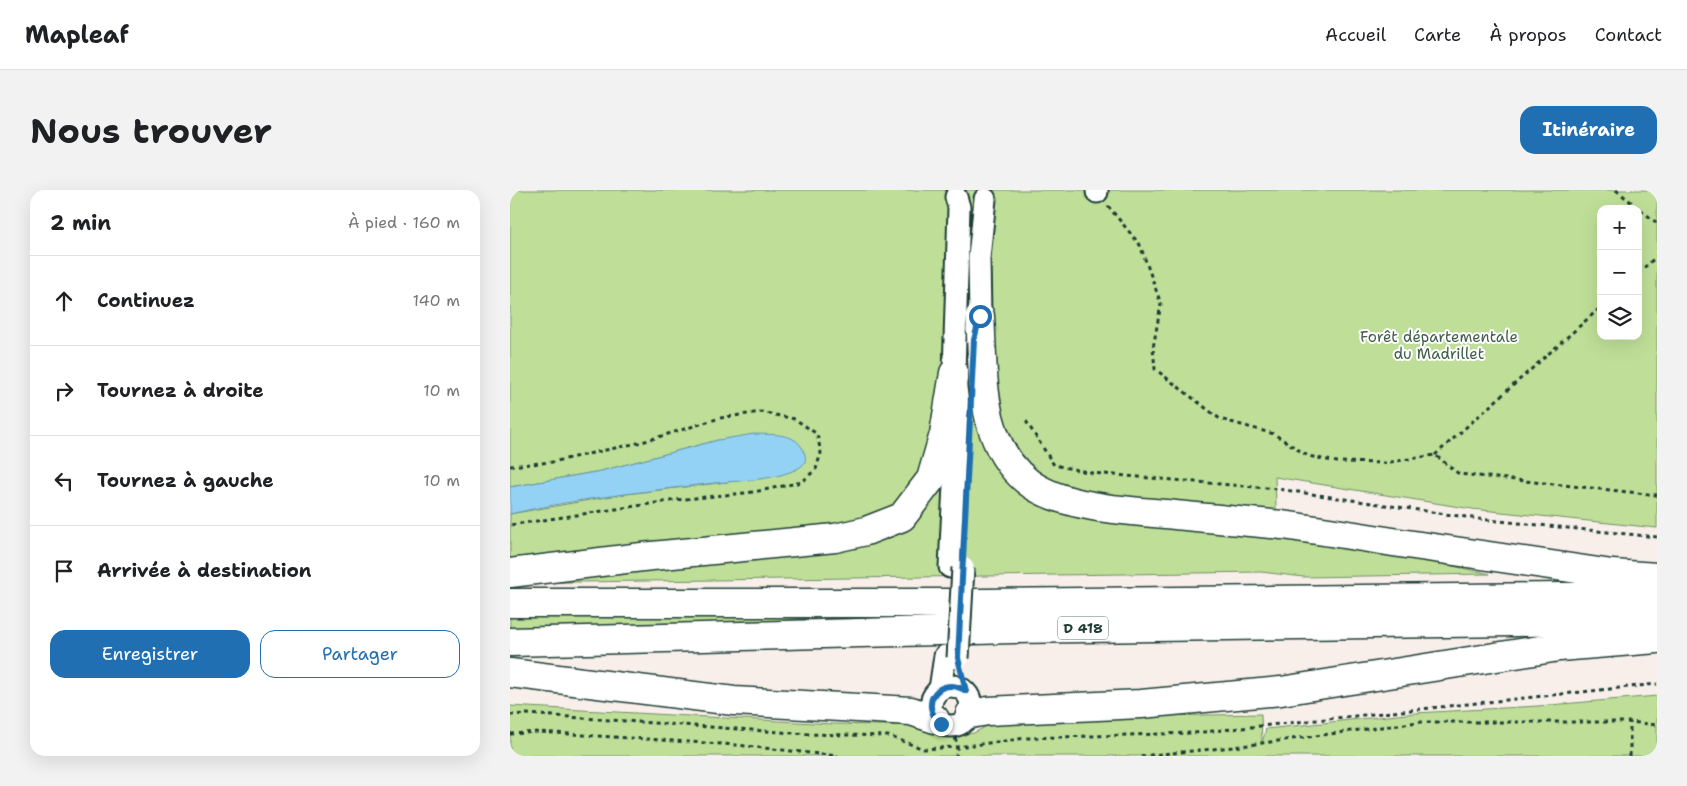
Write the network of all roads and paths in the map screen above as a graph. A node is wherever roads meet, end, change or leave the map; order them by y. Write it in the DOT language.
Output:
graph roads {
  1 [pos="1616,190"];
  2 [pos="1097,191"];
  3 [pos="952,193"];
  4 [pos="991,195"];
  5 [pos="1657,223"];
  6 [pos="1657,256"];
  7 [pos="1642,269"];
  8 [pos="1597,311"];
  9 [pos="980,316"];
  10 [pos="954,373"];
  11 [pos="1026,421"];
  12 [pos="1434,455"];
  13 [pos="510,466"];
  14 [pos="1657,495"];
  15 [pos="510,524"];
  16 [pos="1657,537"];
  17 [pos="956,567"];
  18 [pos="510,573"];
  19 [pos="1657,577"];
  20 [pos="1657,596"];
  21 [pos="510,603"];
  22 [pos="1657,620"];
  23 [pos="1657,639"];
  24 [pos="510,642"];
  25 [pos="952,657"];
  26 [pos="510,673"];
  27 [pos="940,689"];
  28 [pos="956,713"];
  29 [pos="1630,722"];
  30 [pos="1657,725"];
  31 [pos="510,734"];
  32 [pos="838,756"];
  33 [pos="956,756"];
  34 [pos="1141,756"];
  35 [pos="1630,756"];
  1 -- 5 [label="path"];
  2 -- 12 [label="path"];
  3 -- 4 [label="street"];
  3 -- 10 [label="street"];
  4 -- 9 [label="street"];
  6 -- 7 [label="path"];
  8 -- 12 [label="path"];
  9 -- 17 [label="street"];
  9 -- 19 [label="highway"];
  10 -- 17 [label="street"];
  10 -- 18 [label="highway"];
  11 -- 16 [label="path"];
  12 -- 14 [label="path"];
  13 -- 15 [label="path"];
  17 -- 25 [label="street, bridge"];
  20 -- 21 [label="highway, D 418"];
  22 -- 24 [label="highway, D 418"];
  23 -- 28 [label="highway"];
  25 -- 27 [label="street"];
  25 -- 28 [label="street"];
  26 -- 28 [label="highway"];
  27 -- 28 [label="street"];
  27 -- 28 [label="street"];
  28 -- 33 [label="path"];
  29 -- 30 [label="path"];
  29 -- 34 [label="path"];
  29 -- 35 [label="path"];
  31 -- 32 [label="path"];
}
